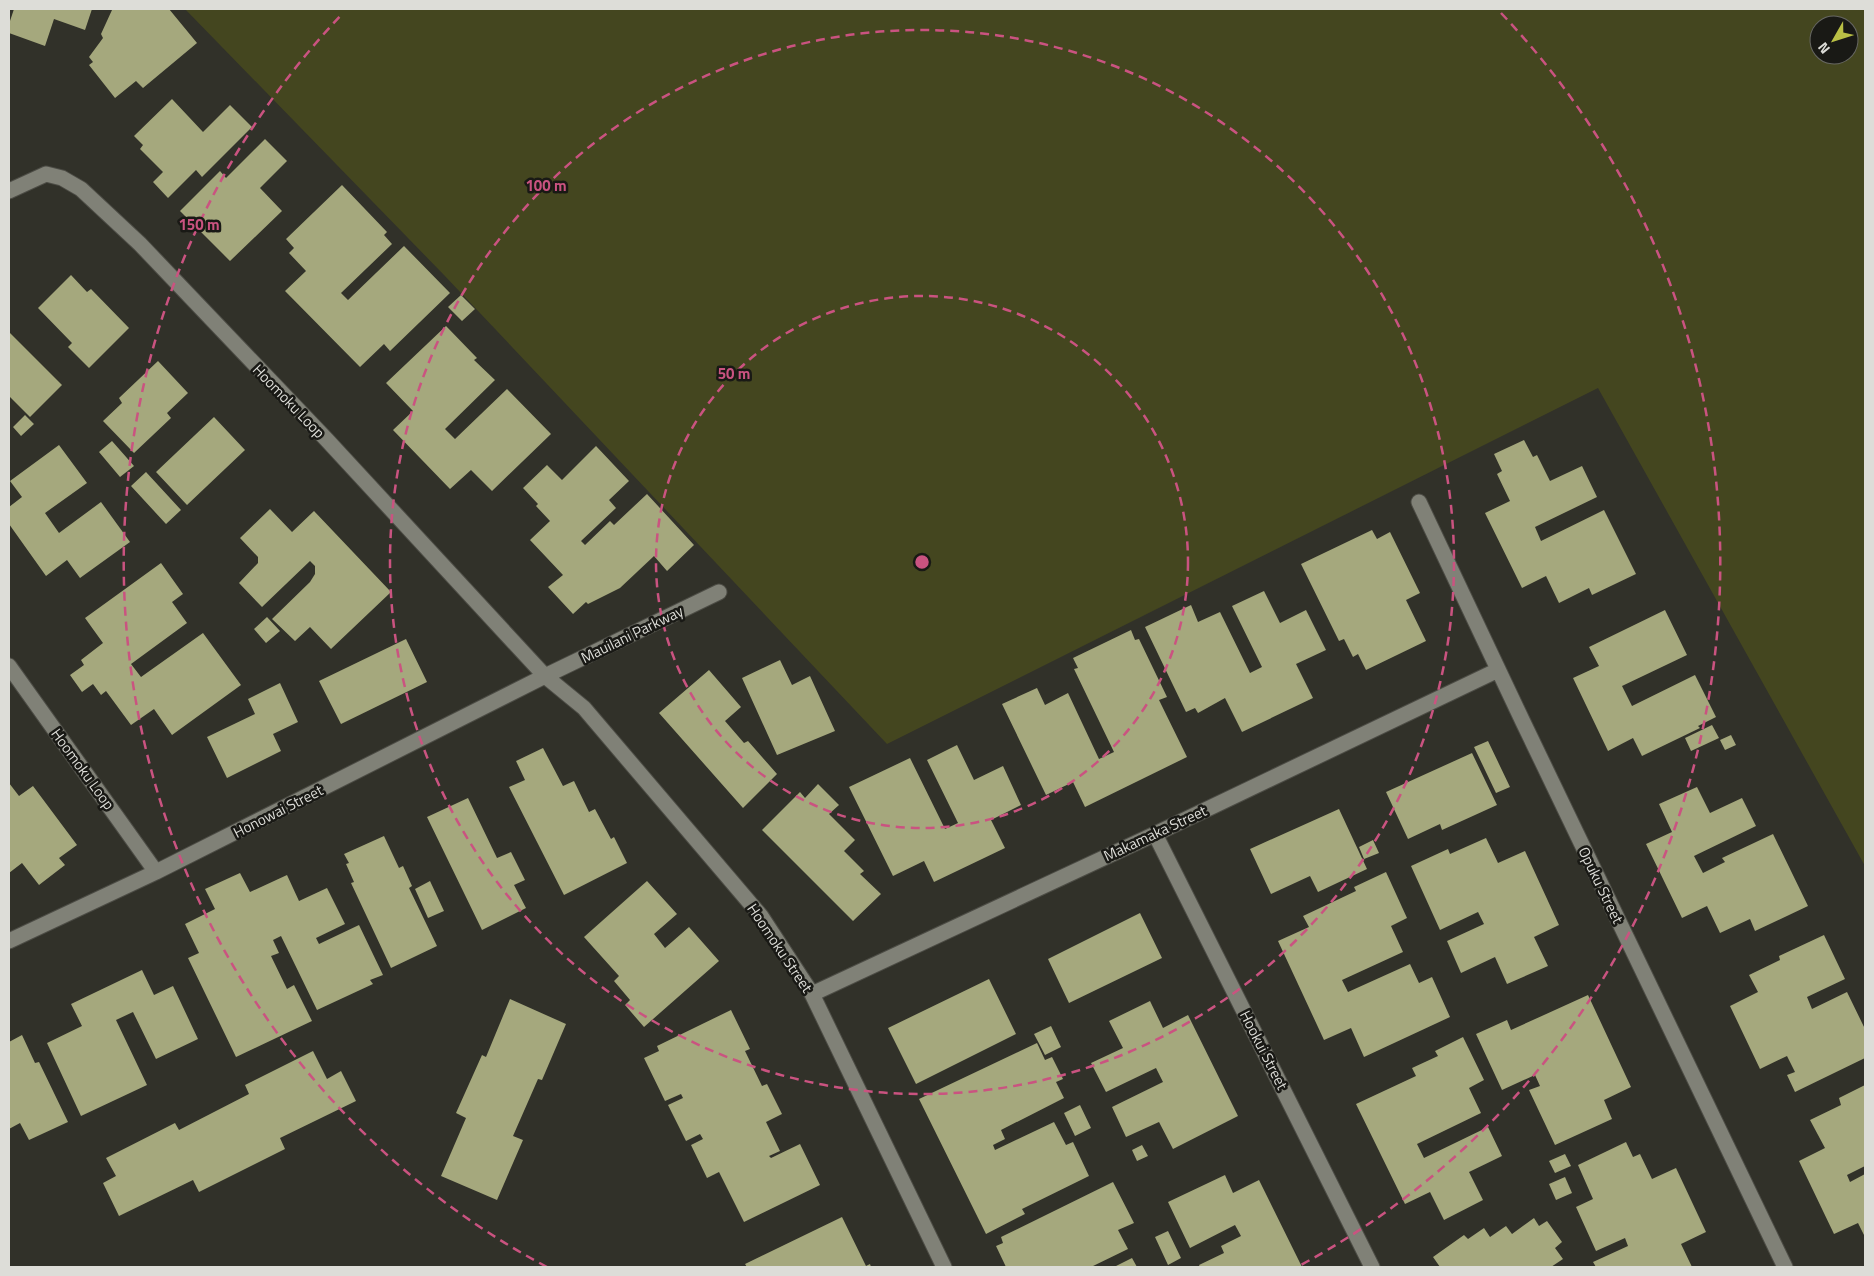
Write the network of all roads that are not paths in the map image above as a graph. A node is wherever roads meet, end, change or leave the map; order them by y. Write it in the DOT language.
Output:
graph roads {
  1 [pos="9,191"];
  2 [pos="1419,502"];
  3 [pos="719,592"];
  4 [pos="9,666"];
  5 [pos="1498,670"];
  6 [pos="545,676"];
  7 [pos="1155,834"];
  8 [pos="156,872"];
  9 [pos="9,941"];
  10 [pos="812,994"];
  11 [pos="944,1267"];
  12 [pos="1372,1267"];
  13 [pos="1785,1267"];
  1 -- 6 [label="street, Hoomoku Loop"];
  2 -- 5 [label="street, Opuku Street"];
  3 -- 6 [label="street, Mauilani Parkway"];
  4 -- 8 [label="street, Hoomoku Loop"];
  5 -- 7 [label="street, Makamaka Street"];
  5 -- 13 [label="street, Opuku Street"];
  6 -- 8 [label="street, Honowai Street"];
  6 -- 10 [label="street, Hoomoku Street"];
  7 -- 10 [label="street, Makamaka Street"];
  7 -- 12 [label="street, Hookui Street"];
  8 -- 9 [label="street, Honowai Street"];
  10 -- 11 [label="street, Hoomoku Street"];
}
